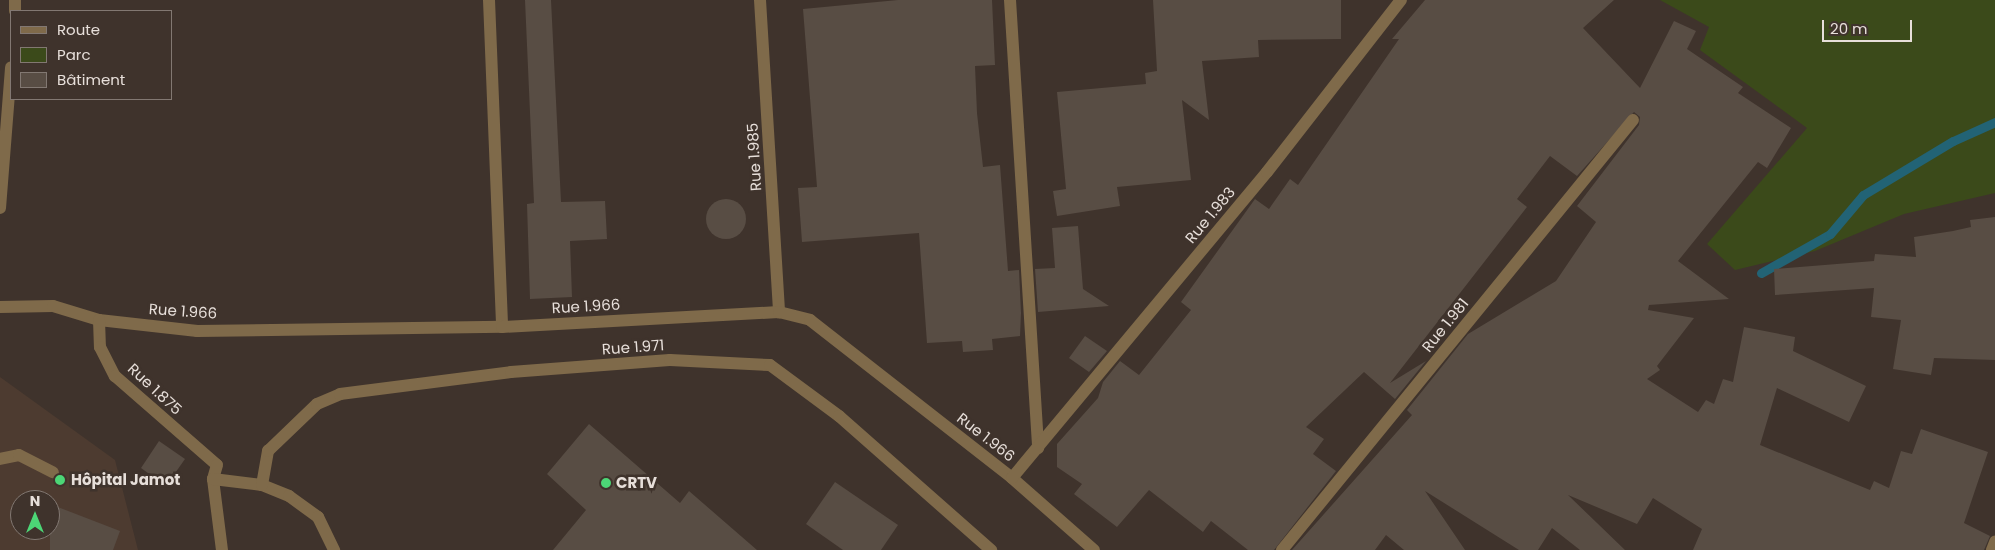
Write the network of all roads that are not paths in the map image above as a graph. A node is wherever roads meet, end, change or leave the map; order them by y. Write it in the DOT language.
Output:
graph roads {
  1 [pos="489,0"];
  2 [pos="760,0"];
  3 [pos="1010,0"];
  4 [pos="1401,0"];
  5 [pos="10,80"];
  6 [pos="1634,120"];
  7 [pos="0,208"];
  8 [pos="0,307"];
  9 [pos="779,312"];
  10 [pos="99,320"];
  11 [pos="502,327"];
  12 [pos="1038,448"];
  13 [pos="0,459"];
  14 [pos="53,472"];
  15 [pos="1012,478"];
  16 [pos="213,480"];
  17 [pos="262,485"];
  18 [pos="1995,542"];
  19 [pos="222,550"];
  20 [pos="334,550"];
  21 [pos="991,550"];
  22 [pos="1094,550"];
  23 [pos="1282,550"];
  24 [pos="1992,550"];
  1 -- 11 [label="street"];
  2 -- 9 [label="street, Rue 1.985"];
  3 -- 12 [label="street"];
  4 -- 12 [label="street, Rue 1.983"];
  5 -- 7 [label="street"];
  6 -- 23 [label="street, Rue 1.981"];
  8 -- 10 [label="street, Rue 1.966"];
  9 -- 11 [label="street, Rue 1.966"];
  9 -- 15 [label="street, Rue 1.966"];
  10 -- 11 [label="street, Rue 1.966"];
  10 -- 16 [label="street, Rue 1.875"];
  12 -- 15 [label="street, Rue 1.983"];
  13 -- 14 [label="street"];
  15 -- 22 [label="street, Rue 1.966"];
  16 -- 17 [label="street"];
  16 -- 19 [label="street"];
  17 -- 20 [label="street"];
  17 -- 21 [label="street, Rue 1.971"];
  18 -- 24 [label="street"];
}
